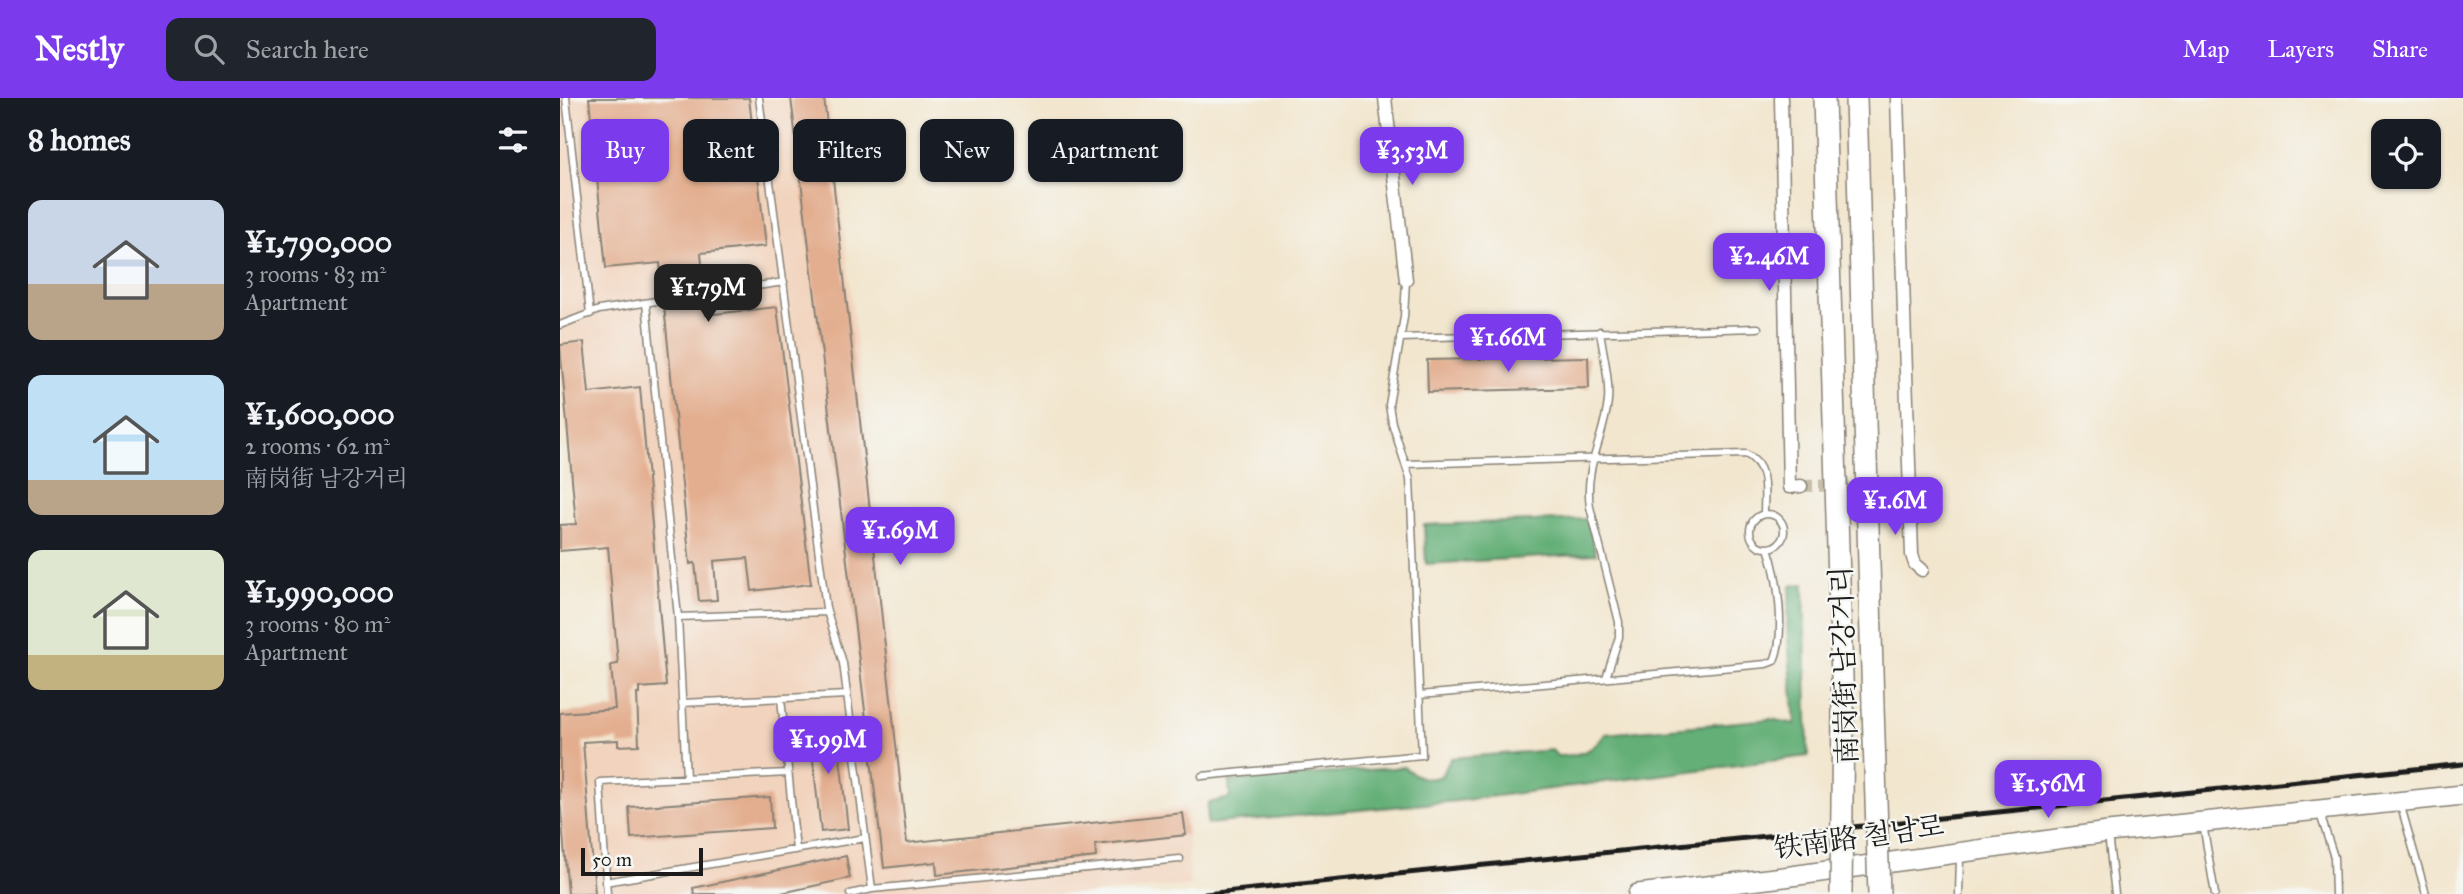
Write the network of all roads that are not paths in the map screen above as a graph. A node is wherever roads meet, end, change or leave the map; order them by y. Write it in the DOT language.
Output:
graph roads {
  1 [pos="566,98"];
  2 [pos="759,98"];
  3 [pos="1385,98"];
  4 [pos="1781,98"];
  5 [pos="1824,98"];
  6 [pos="1856,98"];
  7 [pos="1897,98"];
  8 [pos="1406,280"];
  9 [pos="784,282"];
  10 [pos="704,294"];
  11 [pos="663,300"];
  12 [pos="646,303"];
  13 [pos="590,314"];
  14 [pos="560,326"];
  15 [pos="1758,328"];
  16 [pos="1600,331"];
  17 [pos="1400,338"];
  18 [pos="1594,458"];
  19 [pos="1405,464"];
  20 [pos="1801,486"];
  21 [pos="1764,514"];
  22 [pos="1768,548"];
  23 [pos="1922,570"];
  24 [pos="827,612"];
  25 [pos="677,617"];
  26 [pos="1606,678"];
  27 [pos="847,695"];
  28 [pos="1419,695"];
  29 [pos="781,698"];
  30 [pos="682,703"];
  31 [pos="788,773"];
  32 [pos="1202,776"];
  33 [pos="686,778"];
  34 [pos="2463,795"];
  35 [pos="2399,801"];
  36 [pos="2319,810"];
  37 [pos="2202,822"];
  38 [pos="2108,832"];
  39 [pos="865,838"];
  40 [pos="796,850"];
  41 [pos="1960,852"];
  42 [pos="1180,859"];
  43 [pos="605,882"];
  44 [pos="1785,885"];
  45 [pos="872,889"];
  46 [pos="607,894"];
  47 [pos="850,894"];
  48 [pos="1638,894"];
  49 [pos="1842,894"];
  50 [pos="1879,894"];
  51 [pos="1959,894"];
  52 [pos="2115,894"];
  53 [pos="2215,894"];
  54 [pos="2334,894"];
  55 [pos="2426,894"];
  1 -- 13 [label="lane"];
  2 -- 9 [label="lane"];
  3 -- 8 [label="street"];
  4 -- 20 [label="street"];
  5 -- 49 [label="main road, 南岗街 남강거리, bridge"];
  6 -- 50 [label="main road, 南岗街 남강거리, bridge"];
  7 -- 23 [label="street"];
  8 -- 17 [label="lane"];
  9 -- 10 [label="lane"];
  9 -- 24 [label="lane"];
  11 -- 12 [label="lane"];
  12 -- 13 [label="lane"];
  12 -- 25 [label="lane"];
  13 -- 14 [label="lane"];
  15 -- 16 [label="lane"];
  16 -- 17 [label="lane"];
  16 -- 18 [label="lane"];
  17 -- 19 [label="lane"];
  18 -- 19 [label="lane"];
  18 -- 21 [label="lane"];
  18 -- 26 [label="lane"];
  19 -- 28 [label="lane"];
  21 -- 22 [label="lane"];
  21 -- 22 [label="lane"];
  22 -- 26 [label="lane"];
  24 -- 25 [label="lane"];
  24 -- 27 [label="lane"];
  25 -- 30 [label="lane"];
  26 -- 28 [label="lane"];
  27 -- 29 [label="lane"];
  27 -- 39 [label="lane"];
  28 -- 32 [label="lane"];
  29 -- 30 [label="lane"];
  29 -- 31 [label="lane"];
  30 -- 33 [label="lane"];
  31 -- 33 [label="lane"];
  31 -- 40 [label="lane"];
  33 -- 43 [label="lane"];
  34 -- 35 [label="street, 铁南路 철남로"];
  35 -- 36 [label="street, 铁南路 철남로"];
  35 -- 55 [label="lane"];
  36 -- 37 [label="street, 铁南路 철남로"];
  36 -- 54 [label="lane"];
  37 -- 38 [label="street, 铁南路 철남로"];
  37 -- 53 [label="lane"];
  38 -- 41 [label="street, 铁南路 철남로"];
  38 -- 52 [label="lane"];
  39 -- 40 [label="lane"];
  39 -- 45 [label="lane"];
  40 -- 43 [label="lane"];
  41 -- 44 [label="street, 铁南路 철남로"];
  41 -- 51 [label="lane"];
  42 -- 45 [label="lane"];
  43 -- 46 [label="lane"];
  44 -- 48 [label="street, 铁南路 철남로"];
  45 -- 47 [label="lane"];
}
